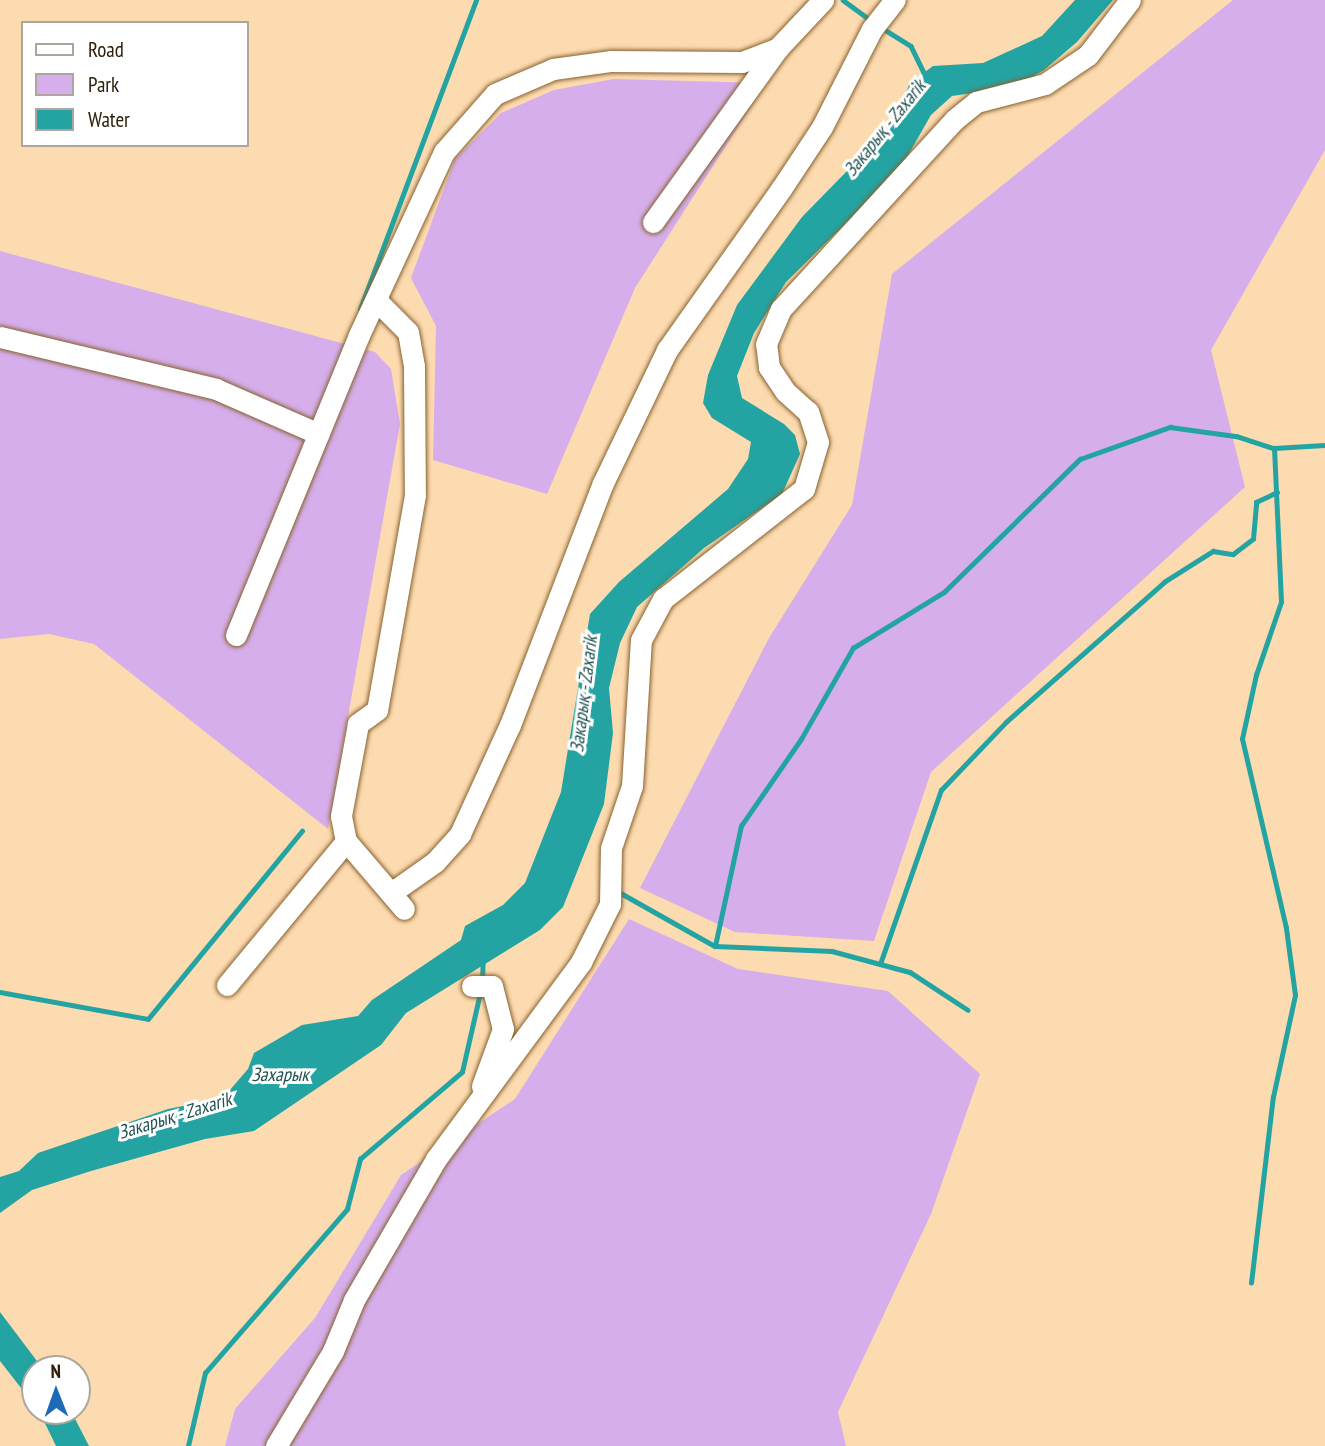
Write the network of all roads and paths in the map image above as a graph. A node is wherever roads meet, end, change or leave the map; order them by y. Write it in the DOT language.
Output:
graph roads {
  1 [pos="823,0"];
  2 [pos="895,0"];
  3 [pos="1130,0"];
  4 [pos="778,48"];
  5 [pos="653,222"];
  6 [pos="376,300"];
  7 [pos="0,337"];
  8 [pos="319,434"];
  9 [pos="236,635"];
  10 [pos="346,841"];
  11 [pos="227,985"];
  12 [pos="482,986"];
  13 [pos="473,1111"];
  14 [pos="276,1446"];
  1 -- 4 [label="street"];
  2 -- 10 [label="street"];
  3 -- 13 [label="street"];
  4 -- 5 [label="street"];
  4 -- 6 [label="street"];
  6 -- 8 [label="street"];
  6 -- 10 [label="street"];
  7 -- 8 [label="street"];
  8 -- 9 [label="street"];
  10 -- 11 [label="street"];
  12 -- 13 [label="street"];
  13 -- 14 [label="street"];
}
